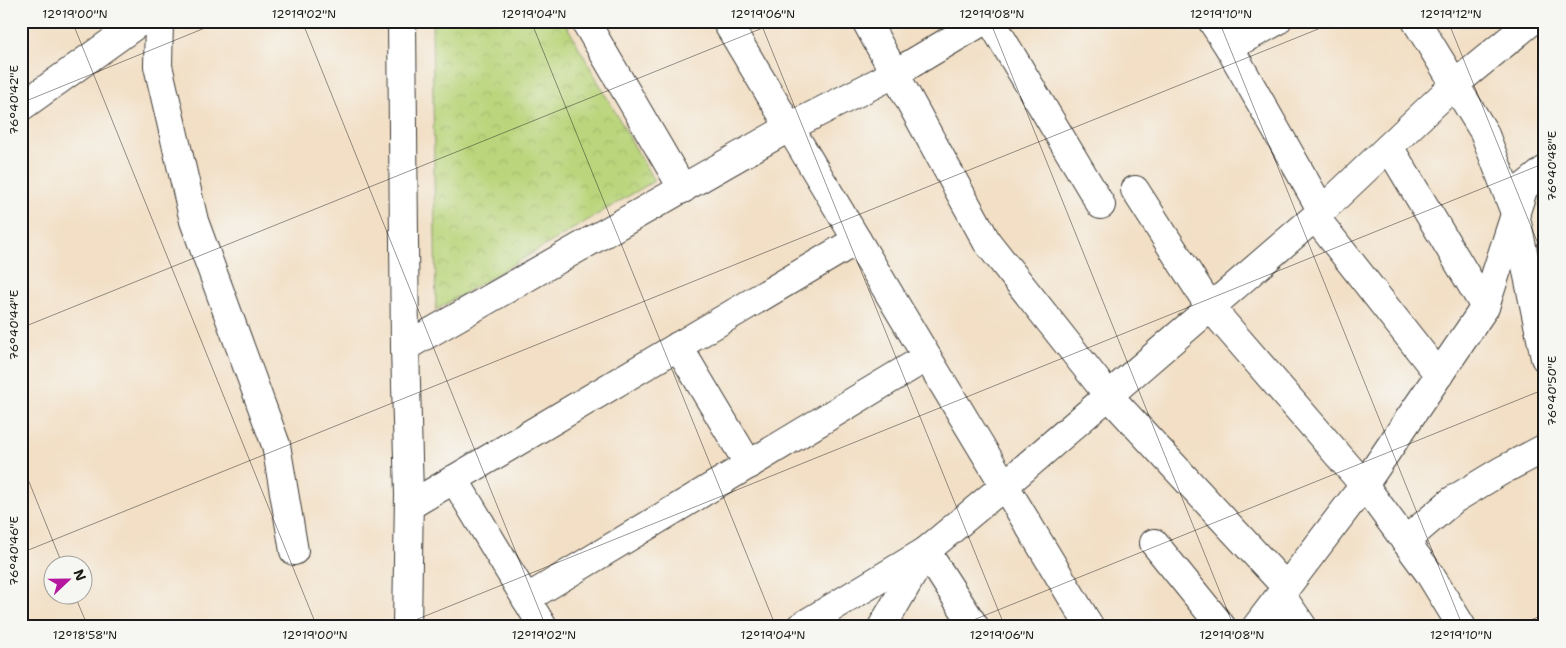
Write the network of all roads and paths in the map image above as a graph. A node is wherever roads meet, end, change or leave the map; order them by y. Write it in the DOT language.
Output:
graph roads {
  1 [pos="141,21"];
  2 [pos="159,21"];
  3 [pos="402,21"];
  4 [pos="585,21"];
  5 [pos="726,21"];
  6 [pos="866,21"];
  7 [pos="983,21"];
  8 [pos="991,21"];
  9 [pos="1212,21"];
  10 [pos="1277,21"];
  11 [pos="1416,21"];
  12 [pos="1532,21"];
  13 [pos="1536,21"];
  14 [pos="1545,33"];
  15 [pos="1229,47"];
  16 [pos="894,74"];
  17 [pos="1455,84"];
  18 [pos="21,107"];
  19 [pos="790,127"];
  20 [pos="1390,147"];
  21 [pos="1545,170"];
  22 [pos="683,188"];
  23 [pos="1135,190"];
  24 [pos="1101,205"];
  25 [pos="1515,213"];
  26 [pos="1319,214"];
  27 [pos="857,240"];
  28 [pos="1210,307"];
  29 [pos="1486,307"];
  30 [pos="678,346"];
  31 [pos="405,347"];
  32 [pos="927,357"];
  33 [pos="1545,358"];
  34 [pos="1439,375"];
  35 [pos="1108,395"];
  36 [pos="1545,448"];
  37 [pos="749,464"];
  38 [pos="454,480"];
  39 [pos="1005,484"];
  40 [pos="1364,485"];
  41 [pos="409,506"];
  42 [pos="1406,541"];
  43 [pos="1154,542"];
  44 [pos="926,550"];
  45 [pos="294,551"];
  46 [pos="1283,591"];
  47 [pos="526,599"];
  48 [pos="408,627"];
  49 [pos="543,627"];
  50 [pos="800,627"];
  51 [pos="882,627"];
  52 [pos="975,627"];
  53 [pos="1090,627"];
  54 [pos="1222,627"];
  55 [pos="1256,627"];
  56 [pos="1302,627"];
  57 [pos="1462,627"];
  1 -- 18 [label="street"];
  2 -- 45 [label="street"];
  3 -- 31 [label="street"];
  4 -- 22 [label="street"];
  5 -- 19 [label="street"];
  6 -- 16 [label="street"];
  7 -- 16 [label="street"];
  8 -- 24 [label="street"];
  9 -- 15 [label="street"];
  10 -- 15 [label="street"];
  11 -- 17 [label="street"];
  12 -- 17 [label="street"];
  13 -- 14 [label="street"];
  15 -- 26 [label="street"];
  16 -- 19 [label="street"];
  16 -- 35 [label="street"];
  17 -- 20 [label="street"];
  17 -- 25 [label="street"];
  19 -- 22 [label="street"];
  19 -- 27 [label="street"];
  20 -- 26 [label="street"];
  20 -- 29 [label="street"];
  21 -- 25 [label="street"];
  22 -- 31 [label="street"];
  23 -- 28 [label="street"];
  25 -- 29 [label="street"];
  25 -- 33 [label="street"];
  26 -- 28 [label="street"];
  26 -- 34 [label="street"];
  27 -- 30 [label="street"];
  27 -- 32 [label="street"];
  28 -- 35 [label="street"];
  28 -- 40 [label="street"];
  29 -- 34 [label="street"];
  30 -- 37 [label="street"];
  30 -- 38 [label="street"];
  31 -- 41 [label="street"];
  32 -- 37 [label="street"];
  32 -- 39 [label="street"];
  34 -- 40 [label="street"];
  35 -- 39 [label="street"];
  35 -- 46 [label="street"];
  36 -- 42 [label="street"];
  37 -- 47 [label="street"];
  38 -- 41 [label="street"];
  38 -- 47 [label="street"];
  39 -- 44 [label="street"];
  39 -- 53 [label="street"];
  40 -- 42 [label="street"];
  40 -- 46 [label="street"];
  41 -- 48 [label="street"];
  42 -- 57 [label="street"];
  43 -- 54 [label="street"];
  44 -- 50 [label="street"];
  44 -- 51 [label="street"];
  44 -- 52 [label="street"];
  46 -- 55 [label="street"];
  46 -- 56 [label="street"];
  47 -- 49 [label="street"];
}
